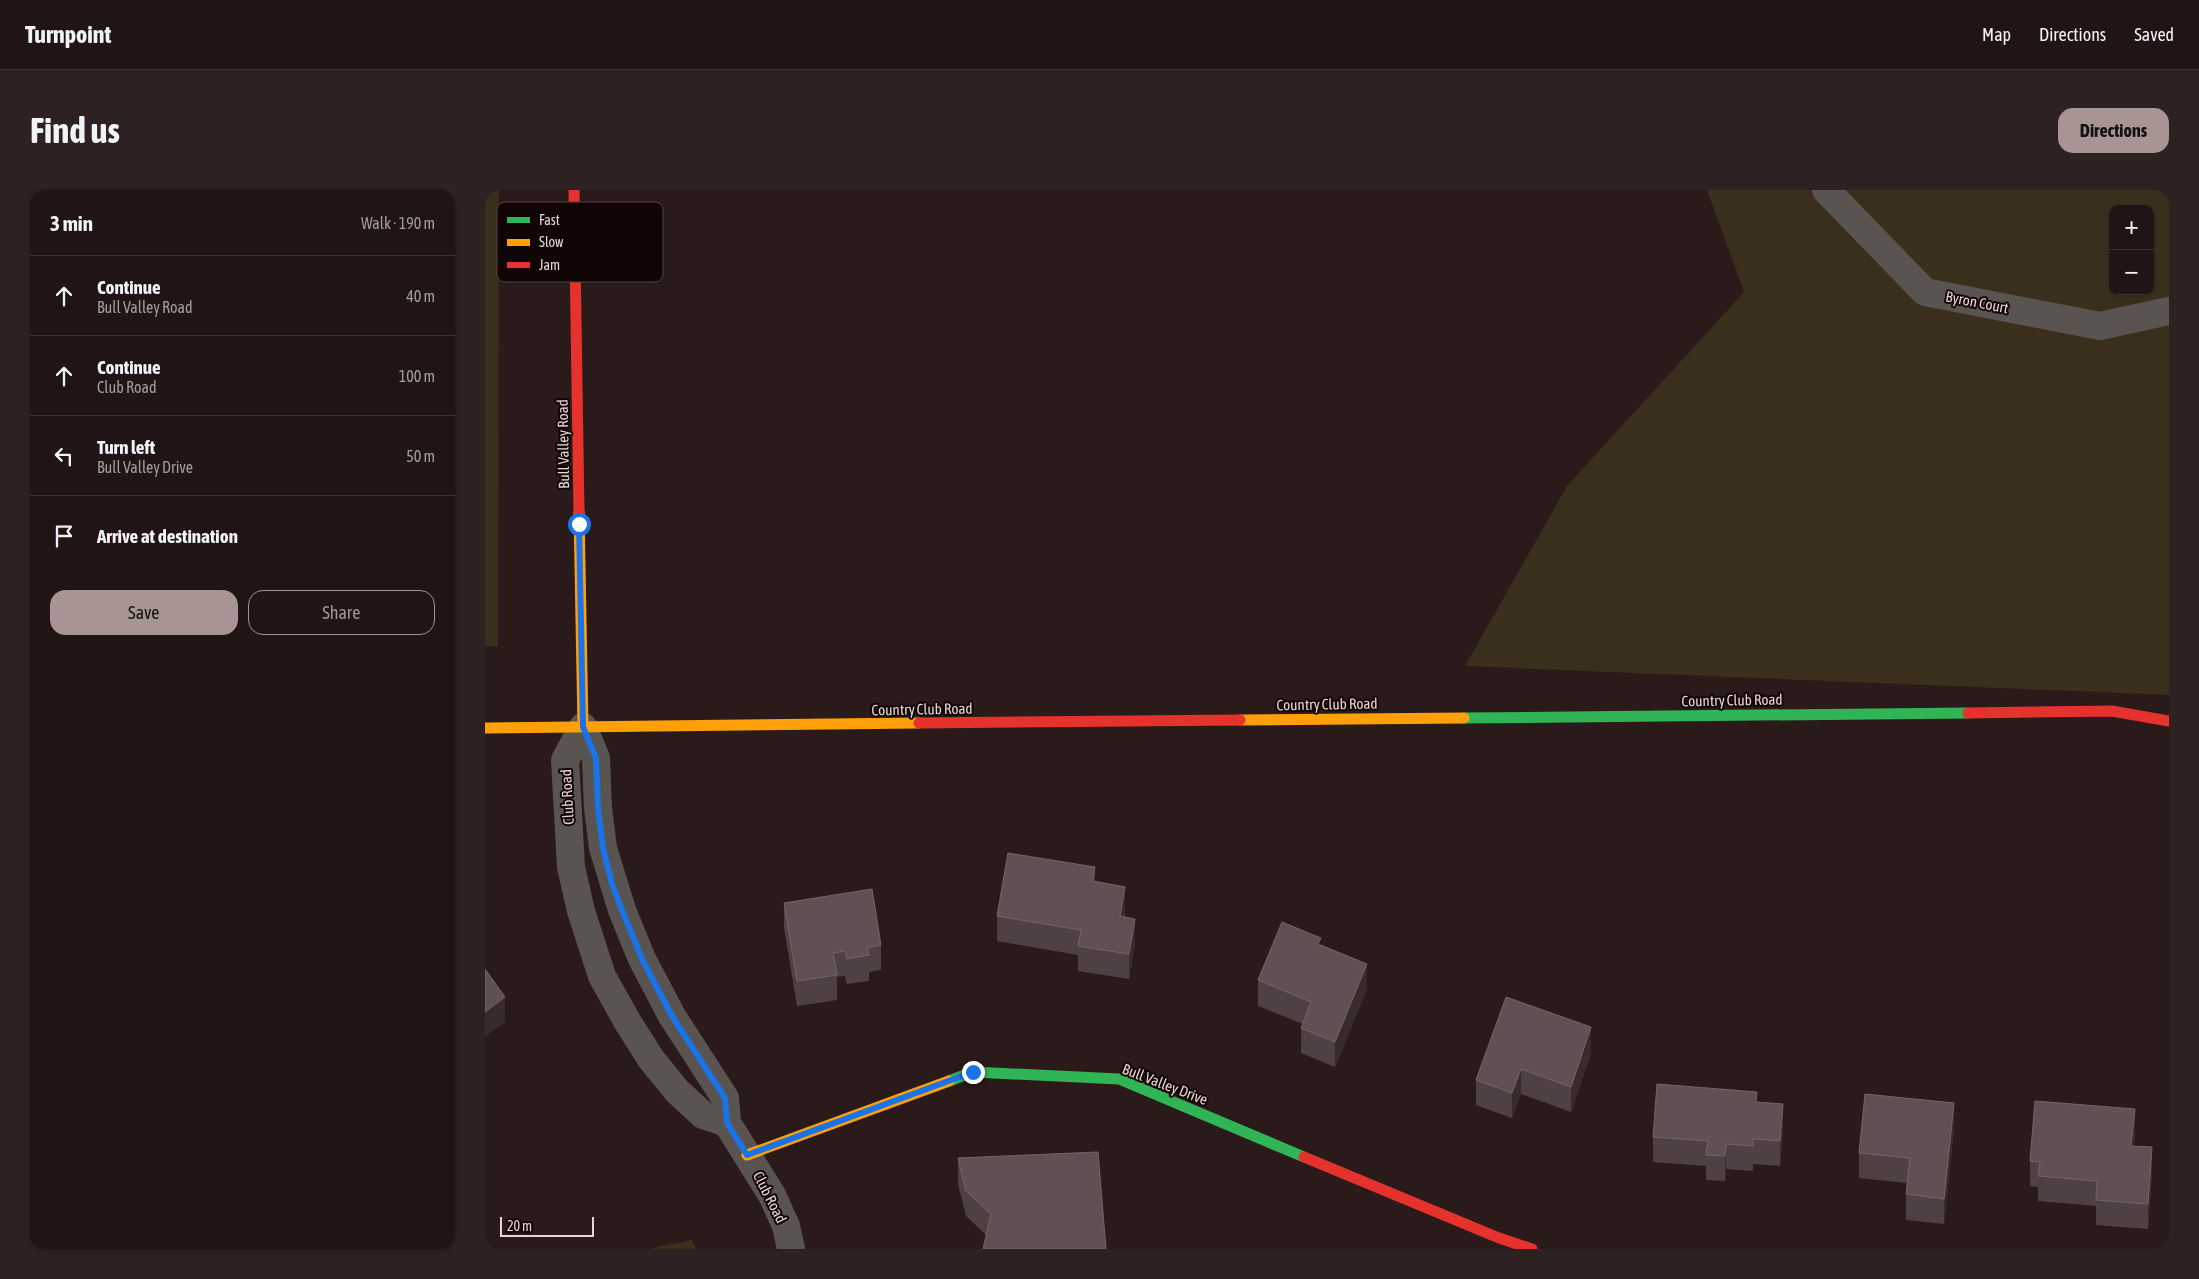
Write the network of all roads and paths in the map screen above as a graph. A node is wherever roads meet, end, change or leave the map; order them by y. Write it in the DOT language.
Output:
graph roads {
  1 [pos="1826,190"];
  2 [pos="576,282"];
  3 [pos="2169,311"];
  4 [pos="2169,721"];
  5 [pos="583,727"];
  6 [pos="485,728"];
  7 [pos="664,1001"];
  8 [pos="627,1021"];
  9 [pos="727,1123"];
  10 [pos="747,1155"];
  11 [pos="791,1249"];
  12 [pos="1532,1249"];
  1 -- 3 [label="street, Byron Court"];
  2 -- 5 [label="street, Bull Valley Road"];
  4 -- 5 [label="street, Country Club Road"];
  5 -- 6 [label="street, Country Club Road"];
  5 -- 7 [label="street, Club Road"];
  5 -- 8 [label="street, Club Road"];
  7 -- 8 [label="street"];
  7 -- 9 [label="street, Club Road"];
  8 -- 9 [label="street, Club Road"];
  9 -- 10 [label="street, Club Road"];
  10 -- 11 [label="street, Club Road"];
  10 -- 12 [label="street, Bull Valley Drive"];
}
